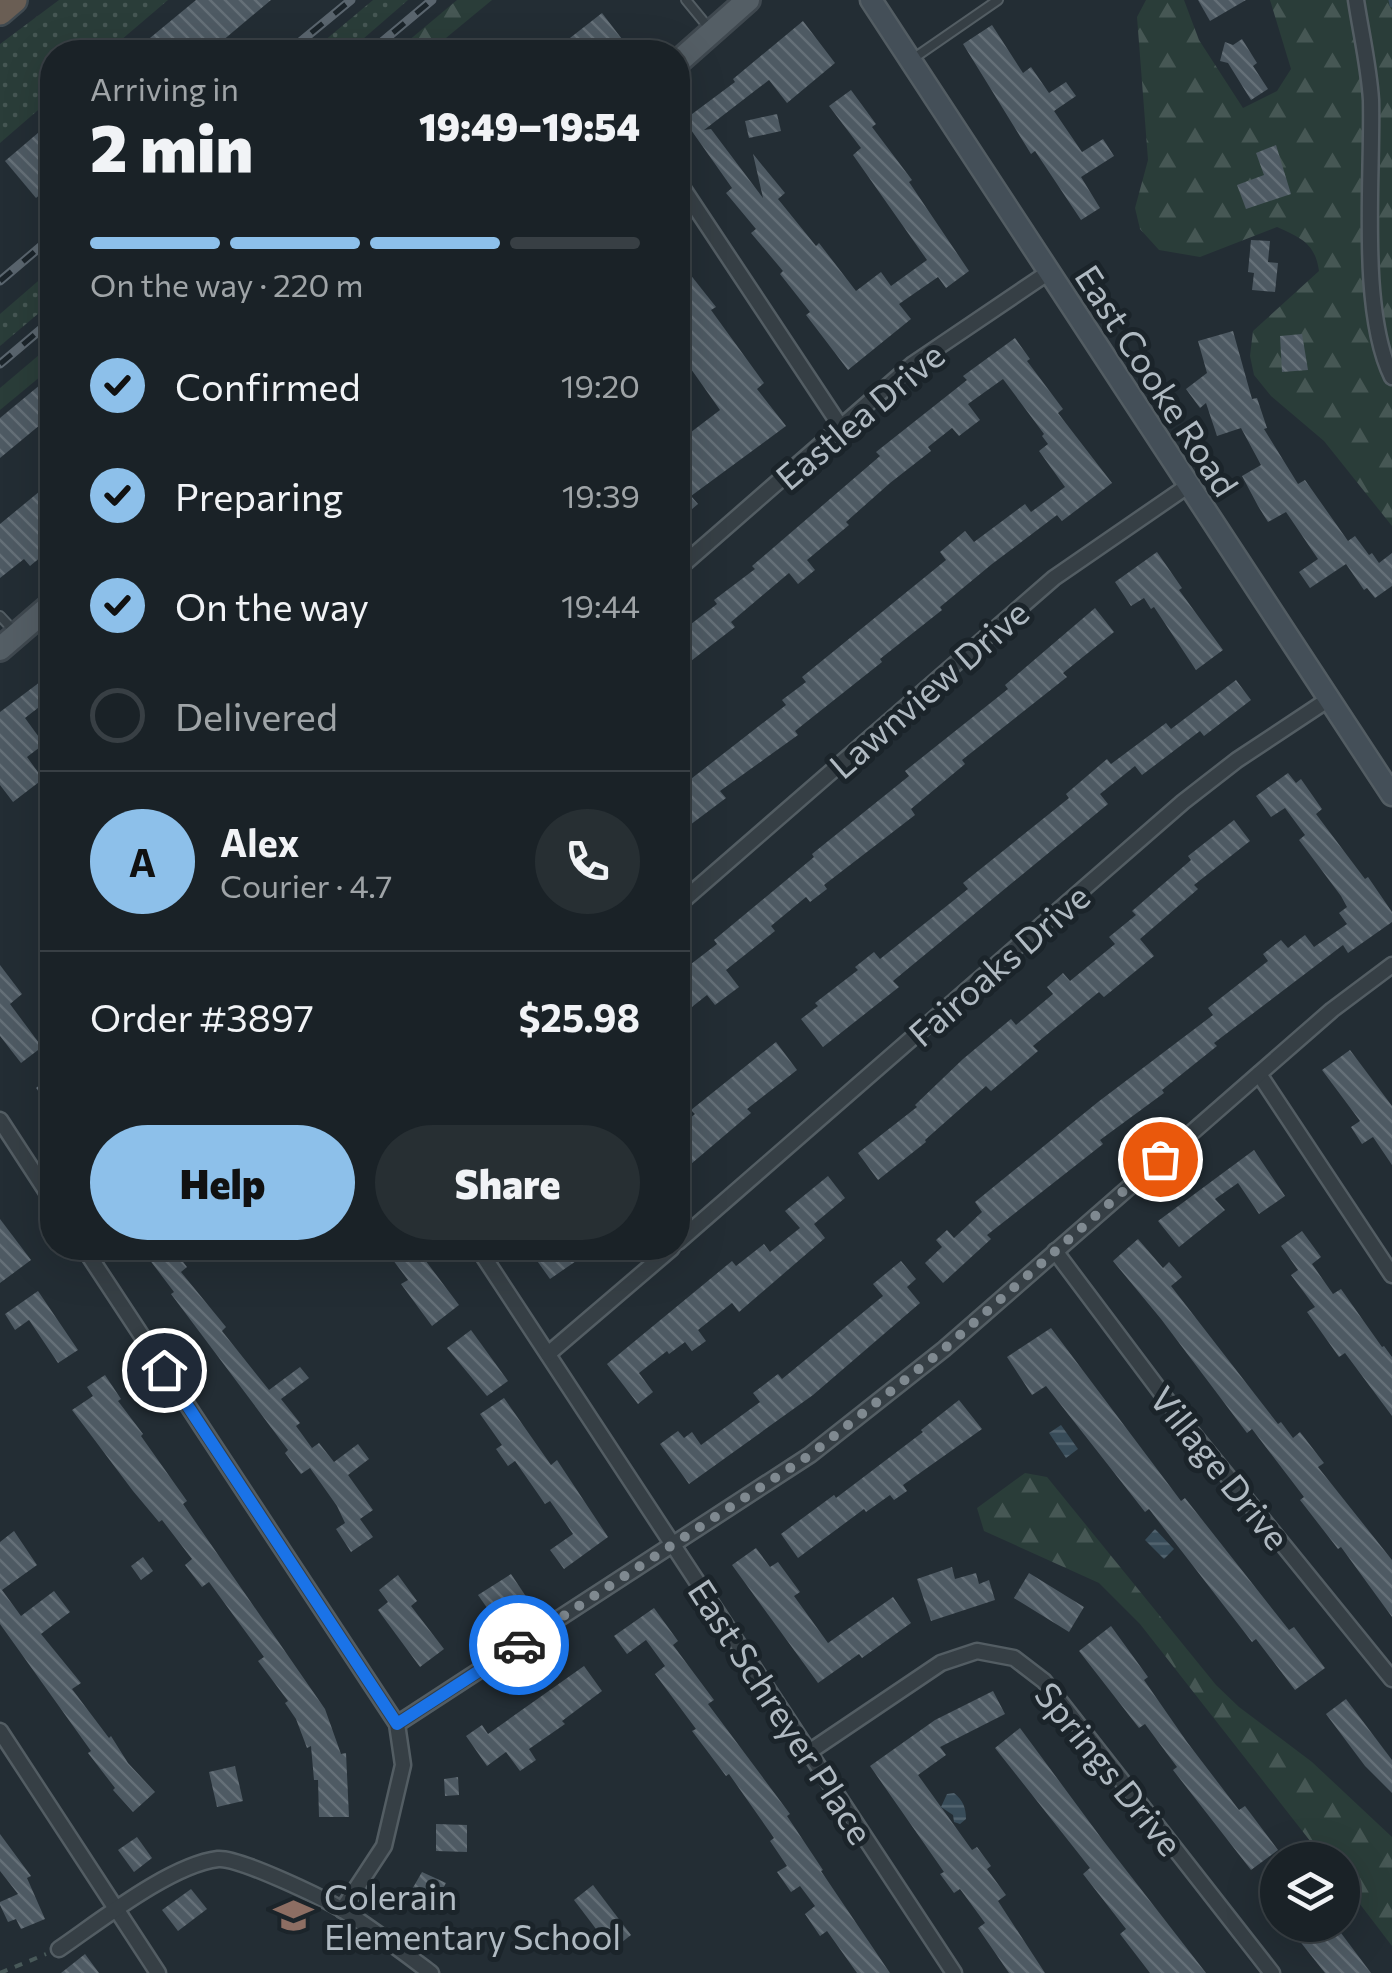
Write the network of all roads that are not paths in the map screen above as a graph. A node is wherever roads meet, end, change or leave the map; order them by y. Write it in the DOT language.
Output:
graph roads {
  1 [pos="14,0"];
  2 [pos="686,0"];
  3 [pos="748,0"];
  4 [pos="870,0"];
  5 [pos="998,0"];
  6 [pos="1356,0"];
  7 [pos="0,12"];
  8 [pos="712,32"];
  9 [pos="690,51"];
  10 [pos="910,60"];
  11 [pos="690,198"];
  12 [pos="1049,272"];
  13 [pos="1392,377"];
  14 [pos="841,427"];
  15 [pos="1189,486"];
  16 [pos="690,559"];
  17 [pos="40,614"];
  18 [pos="0,616"];
  19 [pos="8,642"];
  20 [pos="1329,699"];
  21 [pos="1392,796"];
  22 [pos="690,895"];
  23 [pos="1392,966"];
  24 [pos="1259,1074"];
  25 [pos="0,1120"];
  26 [pos="40,1182"];
  27 [pos="690,1232"];
  28 [pos="1055,1252"];
  29 [pos="92,1260"];
  30 [pos="486,1260"];
  31 [pos="658,1260"];
  32 [pos="1392,1274"];
  33 [pos="548,1354"];
  34 [pos="673,1546"];
  35 [pos="1392,1679"];
  36 [pos="397,1724"];
  37 [pos="0,1731"];
  38 [pos="809,1752"];
  39 [pos="117,1910"];
  40 [pos="342,1910"];
  41 [pos="59,1949"];
  42 [pos="158,1973"];
  43 [pos="431,1973"];
  44 [pos="954,1973"];
  45 [pos="1272,1973"];
  1 -- 7 [label="highway"];
  2 -- 8 [label="lane"];
  3 -- 8 [label="main road"];
  4 -- 10 [label="main road, East Cooke Road"];
  5 -- 10 [label="lane"];
  6 -- 13 [label="street"];
  8 -- 9 [label="main road"];
  10 -- 12 [label="main road, East Cooke Road"];
  11 -- 14 [label="street"];
  12 -- 14 [label="street, Eastlea Drive"];
  12 -- 15 [label="main road, East Cooke Road"];
  14 -- 16 [label="street, Eastlea Drive"];
  15 -- 20 [label="main road, East Cooke Road"];
  15 -- 22 [label="street, Lawnview Drive"];
  17 -- 19 [label="main road"];
  18 -- 19 [label="lane"];
  20 -- 21 [label="main road, East Cooke Road"];
  20 -- 27 [label="street, Fairoaks Drive"];
  23 -- 24 [label="street"];
  24 -- 28 [label="street"];
  24 -- 32 [label="street"];
  25 -- 26 [label="street"];
  28 -- 34 [label="street"];
  28 -- 35 [label="street, Village Drive"];
  29 -- 36 [label="street"];
  30 -- 33 [label="street, East Schreyer Place"];
  31 -- 33 [label="street"];
  33 -- 34 [label="street, East Schreyer Place"];
  34 -- 36 [label="street"];
  34 -- 38 [label="street, East Schreyer Place"];
  36 -- 40 [label="street"];
  37 -- 39 [label="street"];
  38 -- 44 [label="street, East Schreyer Place"];
  38 -- 45 [label="street, Springs Drive"];
  39 -- 40 [label="street"];
  39 -- 41 [label="street"];
  39 -- 42 [label="street"];
  40 -- 43 [label="street"];
}
